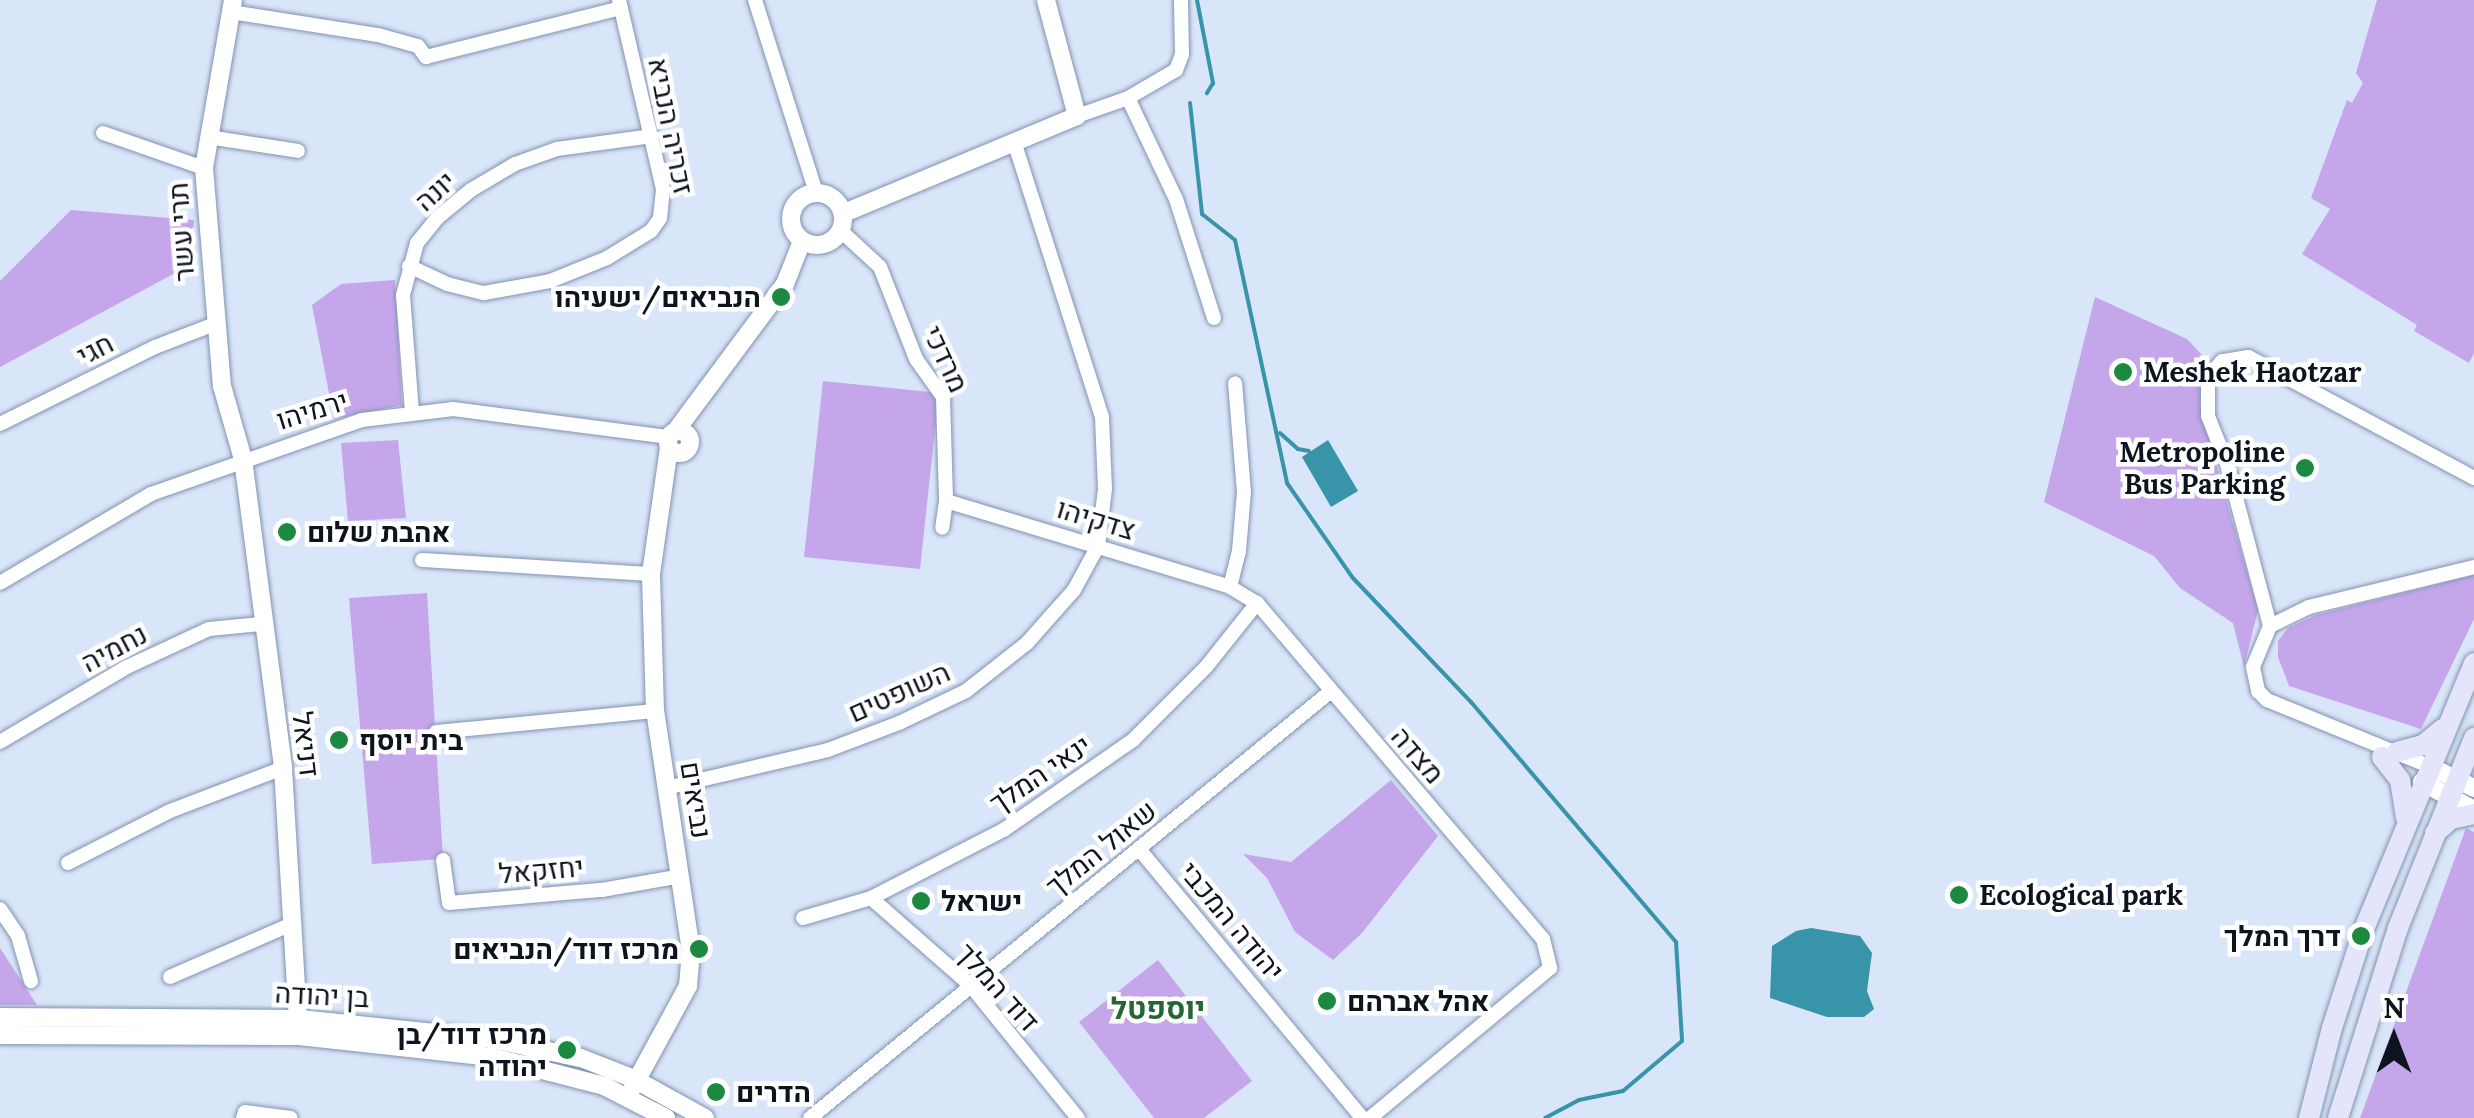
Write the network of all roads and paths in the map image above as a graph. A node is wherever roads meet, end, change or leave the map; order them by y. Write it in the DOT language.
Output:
graph roads {
  1 [pos="755,0"];
  2 [pos="1046,0"];
  3 [pos="1181,0"];
  4 [pos="620,4"];
  5 [pos="232,6"];
  6 [pos="1128,98"];
  7 [pos="1077,116"];
  8 [pos="103,133"];
  9 [pos="652,136"];
  10 [pos="208,137"];
  11 [pos="1014,144"];
  12 [pos="298,151"];
  13 [pos="204,168"];
  14 [pos="816,192"];
  15 [pos="842,222"];
  16 [pos="802,241"];
  17 [pos="409,266"];
  18 [pos="1214,318"];
  19 [pos="215,324"];
  20 [pos="1235,383"];
  21 [pos="412,412"];
  22 [pos="0,424"];
  23 [pos="678,441"];
  24 [pos="243,459"];
  25 [pos="2474,478"];
  26 [pos="946,501"];
  27 [pos="942,528"];
  28 [pos="1098,546"];
  29 [pos="422,560"];
  30 [pos="2474,567"];
  31 [pos="652,574"];
  32 [pos="0,583"];
  33 [pos="1230,587"];
  34 [pos="1257,603"];
  35 [pos="2264,605"];
  36 [pos="2292,615"];
  37 [pos="261,624"];
  38 [pos="2270,626"];
  39 [pos="2474,663"];
  40 [pos="1330,692"];
  41 [pos="655,711"];
  42 [pos="2447,724"];
  43 [pos="436,732"];
  44 [pos="2474,739"];
  45 [pos="0,742"];
  46 [pos="2390,755"];
  47 [pos="2474,760"];
  48 [pos="283,768"];
  49 [pos="2426,774"];
  50 [pos="666,788"];
  51 [pos="2460,788"];
  52 [pos="2474,812"];
  53 [pos="2406,819"];
  54 [pos="2433,835"];
  55 [pos="1139,849"];
  56 [pos="443,860"];
  57 [pos="68,863"];
  58 [pos="681,876"];
  59 [pos="871,898"];
  60 [pos="0,910"];
  61 [pos="803,918"];
  62 [pos="294,923"];
  63 [pos="170,976"];
  64 [pos="31,981"];
  65 [pos="972,986"];
  66 [pos="0,1016"];
  67 [pos="299,1028"];
  68 [pos="0,1035"];
  69 [pos="633,1088"];
  70 [pos="243,1118"];
  71 [pos="291,1118"];
  72 [pos="666,1118"];
  73 [pos="705,1118"];
  74 [pos="810,1118"];
  75 [pos="1078,1118"];
  76 [pos="1362,1118"];
  77 [pos="1370,1118"];
  78 [pos="2310,1118"];
  79 [pos="2338,1118"];
  1 -- 14 [label="street"];
  2 -- 7 [label="street"];
  3 -- 6 [label="street"];
  4 -- 5 [label="street"];
  4 -- 9 [label="street, זכריה הנביא"];
  5 -- 10 [label="street, תרי עשר"];
  6 -- 7 [label="street"];
  6 -- 18 [label="street"];
  7 -- 11 [label="street"];
  8 -- 13 [label="street"];
  9 -- 17 [label="street, יונה"];
  9 -- 17 [label="street, זכריה הנביא"];
  10 -- 12 [label="street"];
  10 -- 13 [label="street, תרי עשר"];
  11 -- 15 [label="street"];
  11 -- 28 [label="street, השופטים"];
  13 -- 19 [label="street, תרי עשר"];
  14 -- 15 [label="street"];
  14 -- 16 [label="street"];
  15 -- 16 [label="street"];
  15 -- 26 [label="street, מרדכי"];
  16 -- 23 [label="street, נביאים"];
  17 -- 21 [label="street, יונה"];
  19 -- 22 [label="street, חגי"];
  19 -- 24 [label="street, תרי עשר"];
  20 -- 33 [label="street"];
  21 -- 23 [label="street, ירמיהו"];
  21 -- 24 [label="street, ירמיהו"];
  23 -- 31 [label="street, נביאים"];
  24 -- 32 [label="street, ירמיהו"];
  24 -- 37 [label="street, דניאל"];
  25 -- 35 [label="street"];
  26 -- 27 [label="street, מרדכי"];
  26 -- 28 [label="street, צדקיהו"];
  28 -- 33 [label="street, צדקיהו"];
  28 -- 50 [label="street, השופטים"];
  29 -- 31 [label="street"];
  30 -- 36 [label="street"];
  31 -- 41 [label="street, נביאים"];
  33 -- 34 [label="street, מצדה"];
  34 -- 40 [label="street, מצדה"];
  34 -- 59 [label="street, ינאי המלך"];
  35 -- 36 [label="street"];
  35 -- 38 [label="street"];
  36 -- 38 [label="street"];
  37 -- 45 [label="street, נחמיה"];
  37 -- 48 [label="street, דניאל"];
  38 -- 46 [label="street"];
  39 -- 42 [label="main road"];
  40 -- 55 [label="street, שאול המלך"];
  40 -- 77 [label="street, מצדה"];
  41 -- 43 [label="street"];
  41 -- 50 [label="street, נביאים"];
  42 -- 46 [label="main road"];
  42 -- 49 [label="main road"];
  44 -- 47 [label="main road"];
  44 -- 51 [label="main road"];
  46 -- 49 [label="street"];
  46 -- 53 [label="main road"];
  48 -- 57 [label="street"];
  48 -- 62 [label="street, דניאל"];
  49 -- 51 [label="street"];
  49 -- 53 [label="main road"];
  50 -- 58 [label="street, נביאים"];
  51 -- 52 [label="street"];
  51 -- 54 [label="main road"];
  52 -- 54 [label="main road"];
  53 -- 78 [label="main road"];
  54 -- 79 [label="main road"];
  55 -- 65 [label="street, שאול המלך"];
  55 -- 76 [label="street, יהודה המכבי"];
  56 -- 58 [label="street, יחזקאל"];
  58 -- 69 [label="street, נביאים"];
  59 -- 61 [label="street, ינאי המלך"];
  59 -- 65 [label="street, דוד המלך"];
  60 -- 64 [label="street"];
  62 -- 63 [label="street"];
  62 -- 67 [label="street, דניאל"];
  65 -- 74 [label="street, שאול המלך"];
  65 -- 75 [label="street, דוד המלך"];
  66 -- 67 [label="street, בן יהודה"];
  67 -- 68 [label="street, בן יהודה"];
  67 -- 69 [label="street, בן יהודה"];
  69 -- 72 [label="street"];
  69 -- 73 [label="street"];
  70 -- 71 [label="street"];
}
